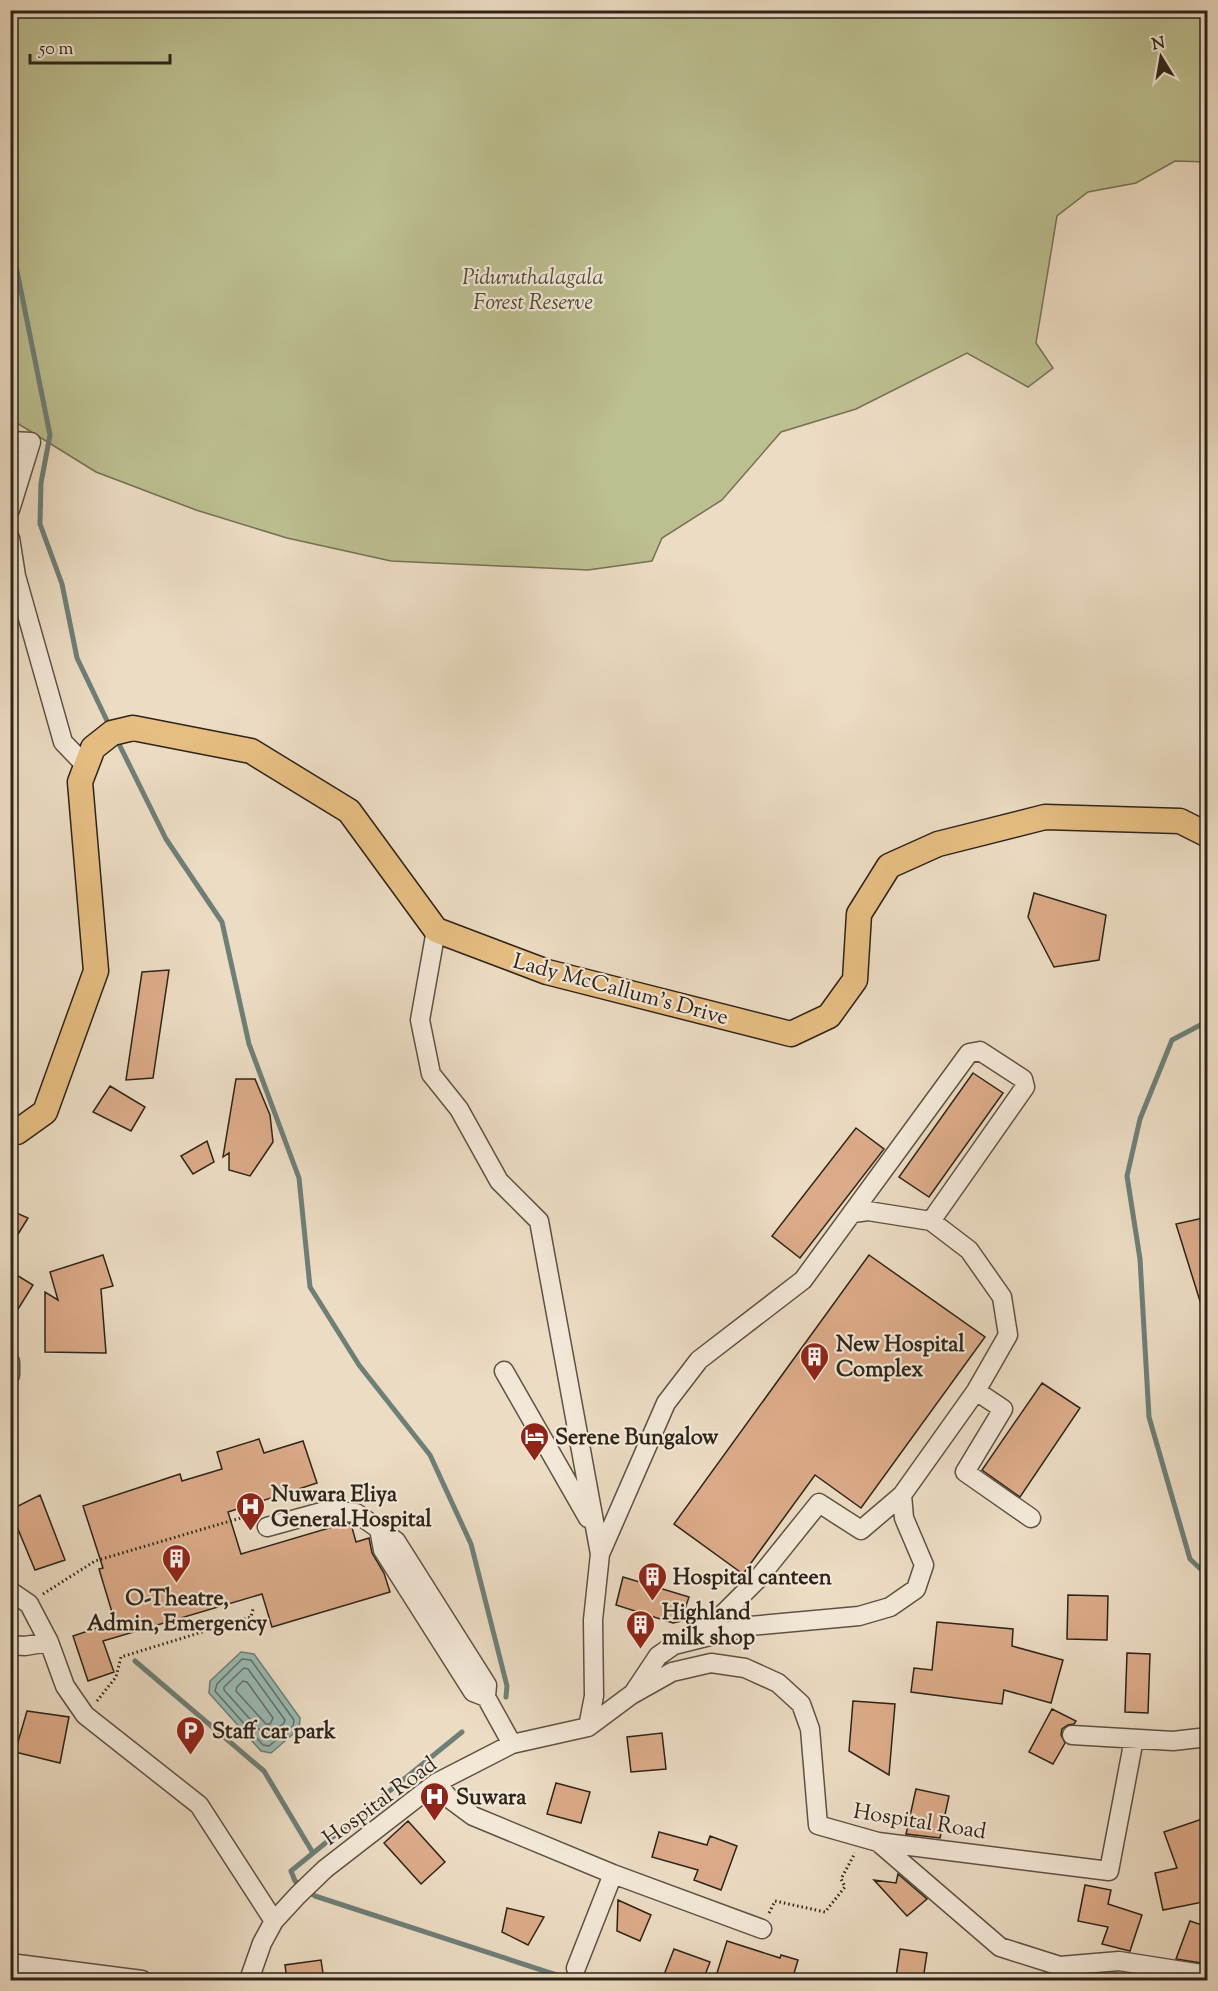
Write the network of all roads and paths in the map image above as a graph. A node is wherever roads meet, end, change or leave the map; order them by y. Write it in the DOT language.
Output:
graph roads {
  1 [pos="10,441"];
  2 [pos="10,510"];
  3 [pos="10,538"];
  4 [pos="90,757"];
  5 [pos="1208,835"];
  6 [pos="436,930"];
  7 [pos="10,1132"];
  8 [pos="853,1213"];
  9 [pos="931,1221"];
  10 [pos="10,1362"];
  11 [pos="504,1371"];
  12 [pos="10,1376"];
  13 [pos="976,1391"];
  14 [pos="902,1495"];
  15 [pos="1031,1518"];
  16 [pos="267,1527"];
  17 [pos="595,1530"];
  18 [pos="600,1554"];
  19 [pos="10,1591"];
  20 [pos="29,1604"];
  21 [pos="254,1609"];
  22 [pos="49,1642"];
  23 [pos="674,1645"];
  24 [pos="10,1646"];
  25 [pos="631,1695"];
  26 [pos="85,1715"];
  27 [pos="588,1726"];
  28 [pos="1072,1735"];
  29 [pos="1208,1737"];
  30 [pos="1134,1738"];
  31 [pos="513,1744"];
  32 [pos="436,1783"];
  33 [pos="870,1840"];
  34 [pos="613,1874"];
  35 [pos="274,1922"];
  36 [pos="762,1929"];
  37 [pos="10,1963"];
  38 [pos="576,1968"];
  39 [pos="1059,1973"];
  40 [pos="1208,1975"];
  41 [pos="142,1980"];
  42 [pos="249,1980"];
  1 -- 2 [label="street"];
  3 -- 4 [label="street"];
  4 -- 6 [label="main road"];
  4 -- 7 [label="main road"];
  5 -- 6 [label="main road, Lady McCallum's Drive"];
  6 -- 17 [label="street"];
  8 -- 9 [label="street"];
  8 -- 9 [label="street"];
  8 -- 18 [label="street"];
  9 -- 13 [label="street"];
  10 -- 12 [label="street"];
  11 -- 17 [label="street"];
  13 -- 14 [label="street"];
  13 -- 15 [label="street"];
  14 -- 23 [label="street"];
  14 -- 23 [label="street"];
  16 -- 20 [label="path"];
  16 -- 31 [label="street"];
  17 -- 18 [label="street"];
  18 -- 27 [label="street"];
  19 -- 20 [label="street"];
  20 -- 22 [label="street"];
  21 -- 26 [label="path"];
  22 -- 24 [label="street"];
  22 -- 26 [label="street"];
  23 -- 25 [label="street"];
  25 -- 27 [label="street, Hospital Road"];
  25 -- 33 [label="street, Hospital Road"];
  26 -- 35 [label="street"];
  27 -- 31 [label="street, Hospital Road"];
  28 -- 30 [label="street"];
  29 -- 30 [label="street"];
  30 -- 33 [label="street, Hospital Road"];
  31 -- 32 [label="street, Hospital Road"];
  32 -- 34 [label="street"];
  32 -- 35 [label="street, Hospital Road"];
  33 -- 36 [label="path"];
  33 -- 39 [label="street"];
  34 -- 36 [label="street"];
  34 -- 38 [label="street"];
  35 -- 42 [label="street, Hospital Road"];
  37 -- 41 [label="street"];
  39 -- 40 [label="street"];
}
